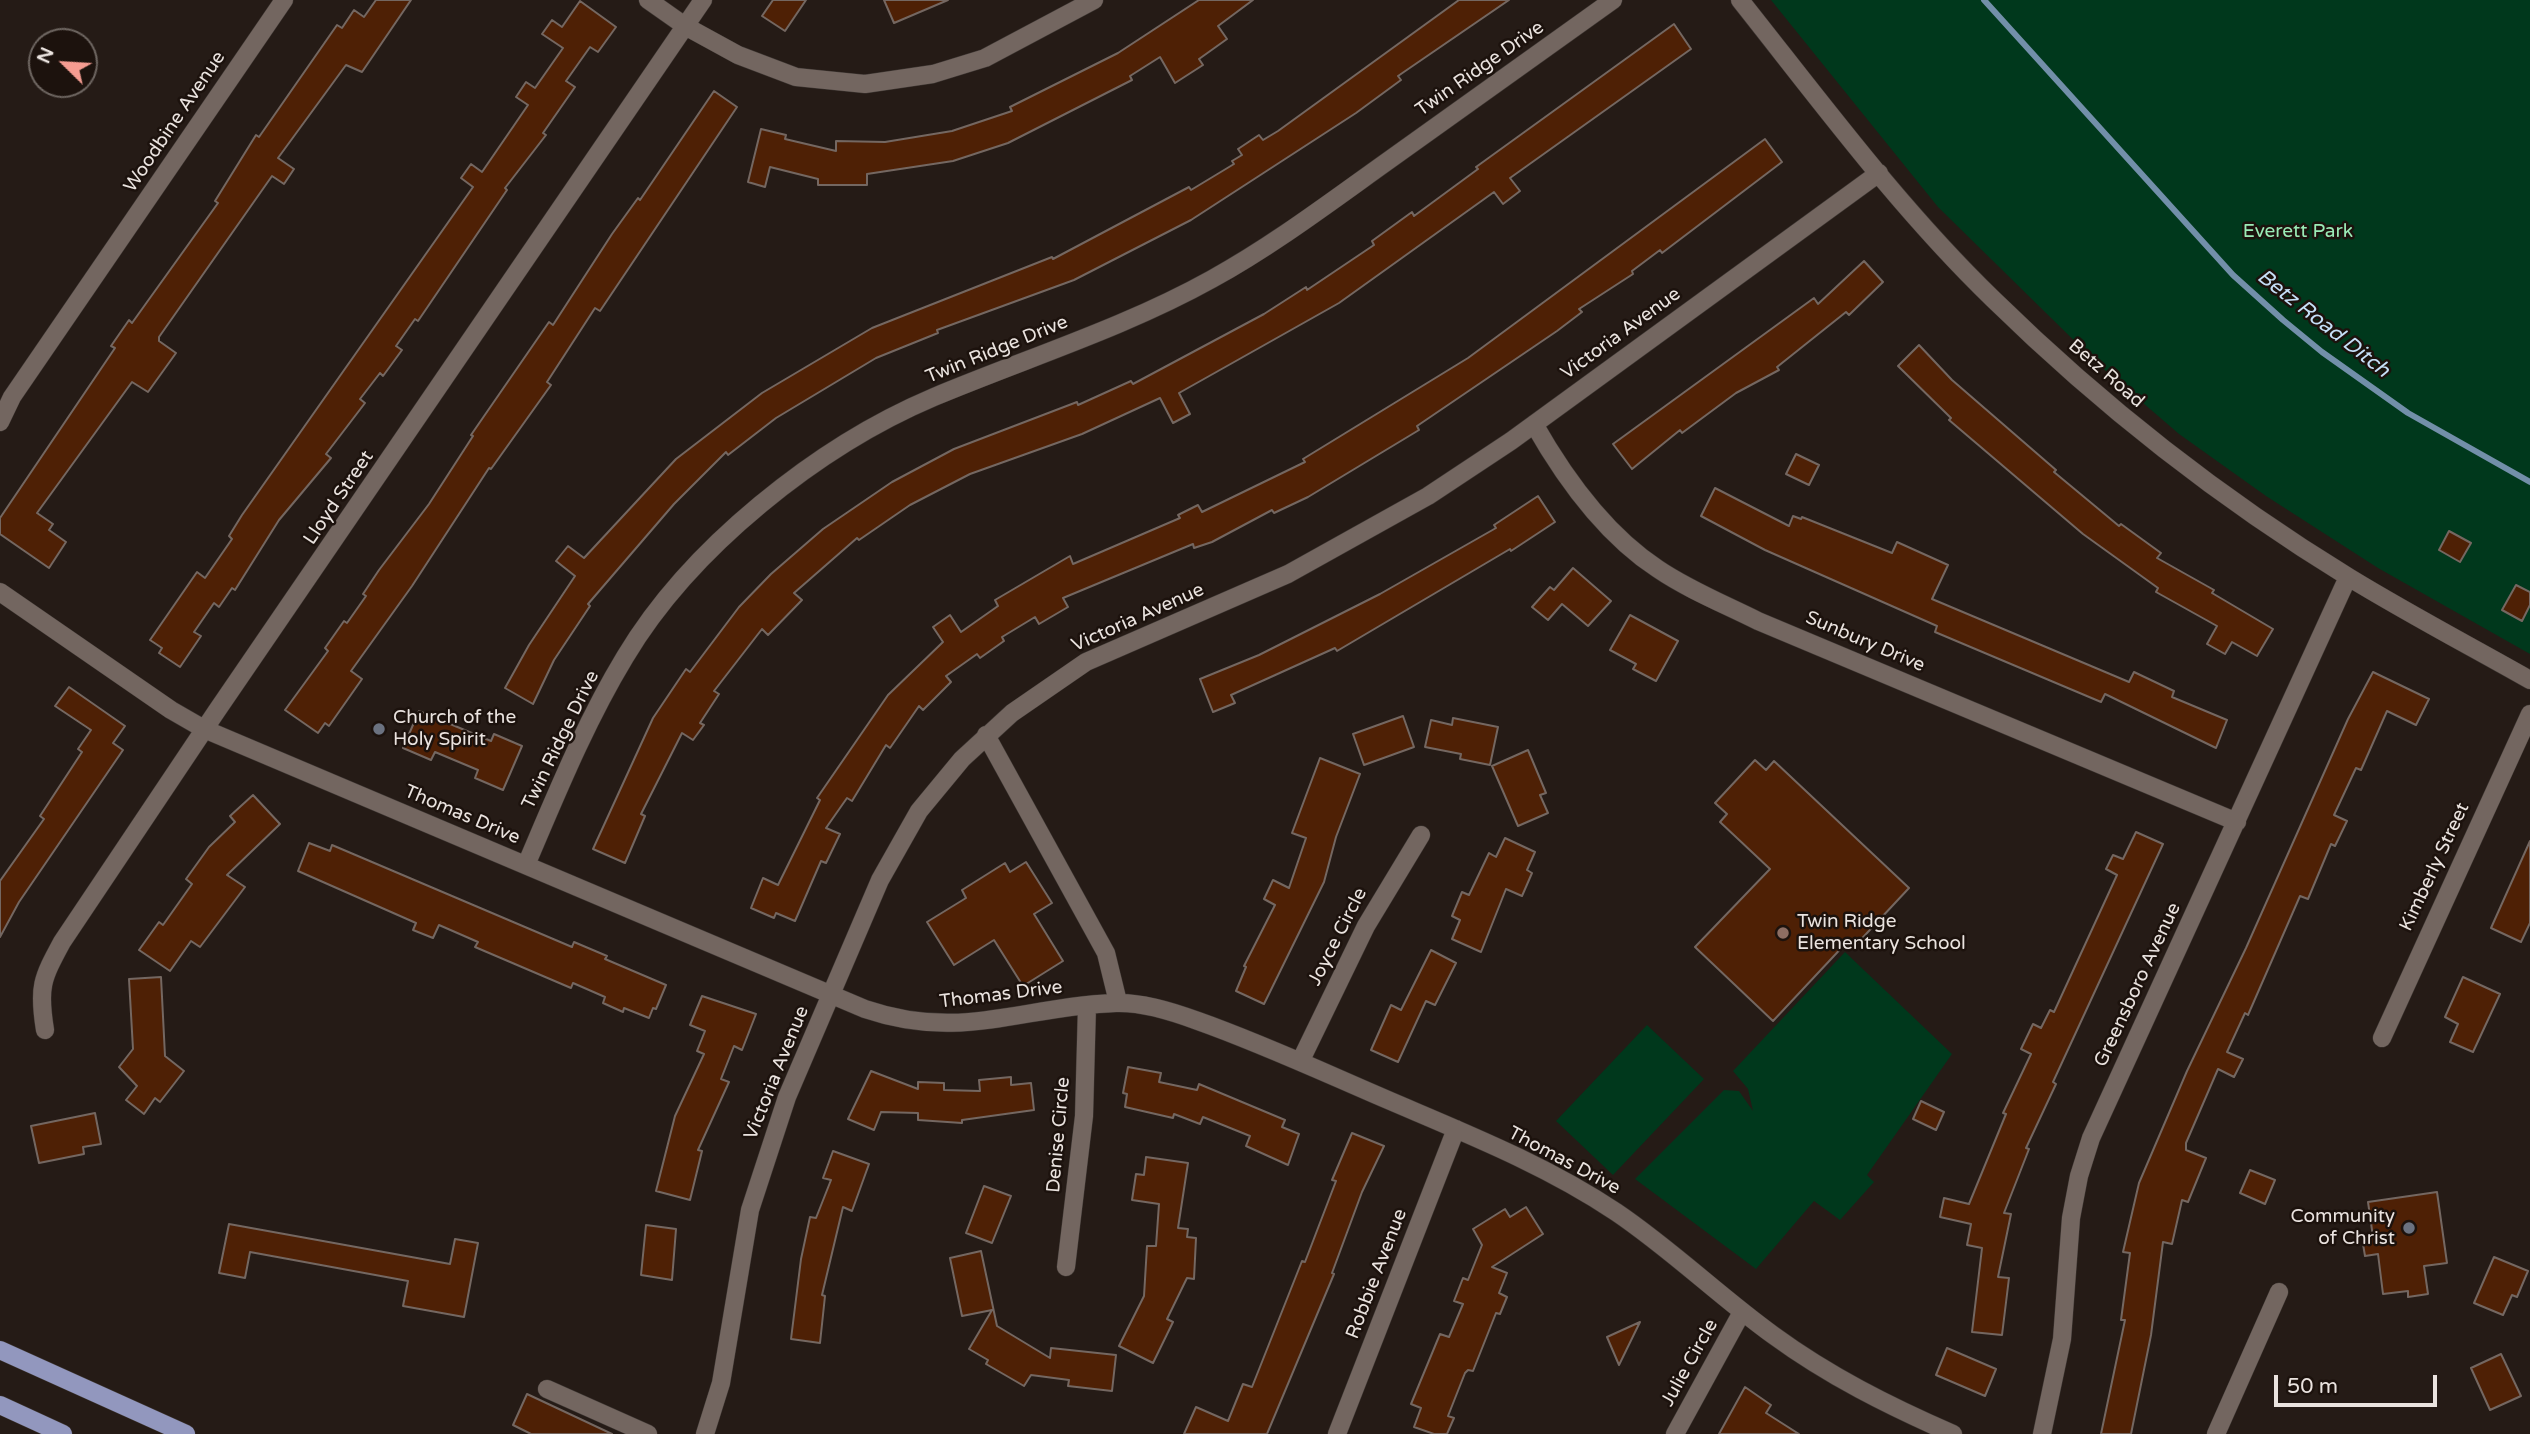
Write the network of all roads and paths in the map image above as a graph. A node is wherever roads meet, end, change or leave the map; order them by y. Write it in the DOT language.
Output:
graph roads {
  1 [pos="284,0"];
  2 [pos="648,0"];
  3 [pos="703,0"];
  4 [pos="1094,0"];
  5 [pos="1613,0"];
  6 [pos="1740,0"];
  7 [pos="685,26"];
  8 [pos="1879,173"];
  9 [pos="0,422"];
  10 [pos="1534,424"];
  11 [pos="2348,577"];
  12 [pos="0,592"];
  13 [pos="2530,680"];
  14 [pos="2530,714"];
  15 [pos="204,729"];
  16 [pos="986,735"];
  17 [pos="2237,822"];
  18 [pos="1421,835"];
  19 [pos="526,865"];
  20 [pos="832,994"];
  21 [pos="1118,1002"];
  22 [pos="1087,1006"];
  23 [pos="45,1030"];
  24 [pos="2382,1038"];
  25 [pos="1300,1062"];
  26 [pos="1456,1129"];
  27 [pos="1066,1268"];
  28 [pos="2279,1292"];
  29 [pos="1742,1312"];
  30 [pos="0,1350"];
  31 [pos="547,1389"];
  32 [pos="0,1405"];
  33 [pos="64,1434"];
  34 [pos="186,1434"];
  35 [pos="648,1434"];
  36 [pos="705,1434"];
  37 [pos="1337,1434"];
  38 [pos="1675,1434"];
  39 [pos="1952,1434"];
  40 [pos="2042,1434"];
  41 [pos="2216,1434"];
  1 -- 9 [label="street, Woodbine Avenue"];
  2 -- 7 [label="street"];
  3 -- 7 [label="street, Lloyd Street"];
  4 -- 7 [label="street"];
  5 -- 19 [label="street, Twin Ridge Drive"];
  6 -- 8 [label="street, Betz Road"];
  7 -- 15 [label="street, Lloyd Street"];
  8 -- 10 [label="street, Victoria Avenue"];
  8 -- 11 [label="street, Betz Road"];
  10 -- 16 [label="street, Victoria Avenue"];
  10 -- 17 [label="street, Sunbury Drive"];
  11 -- 13 [label="street, Betz Road"];
  11 -- 17 [label="street, Greensboro Avenue"];
  12 -- 15 [label="street, Thomas Drive"];
  14 -- 24 [label="street, Kimberly Street"];
  15 -- 19 [label="street, Thomas Drive"];
  15 -- 23 [label="street, Lloyd Street"];
  16 -- 20 [label="street, Victoria Avenue"];
  16 -- 21 [label="street"];
  17 -- 40 [label="street, Greensboro Avenue"];
  18 -- 25 [label="street, Joyce Circle"];
  19 -- 20 [label="street, Thomas Drive"];
  20 -- 22 [label="street, Thomas Drive"];
  20 -- 36 [label="street, Victoria Avenue"];
  21 -- 22 [label="street, Thomas Drive"];
  21 -- 25 [label="street, Thomas Drive"];
  22 -- 27 [label="street, Denise Circle"];
  25 -- 26 [label="street, Thomas Drive"];
  26 -- 29 [label="street, Thomas Drive"];
  26 -- 37 [label="street, Robbie Avenue"];
  28 -- 41 [label="street"];
  29 -- 38 [label="street, Julie Circle"];
  29 -- 39 [label="street, Thomas Drive"];
  30 -- 34 [label="main road"];
  31 -- 35 [label="street"];
  32 -- 33 [label="main road"];
}
